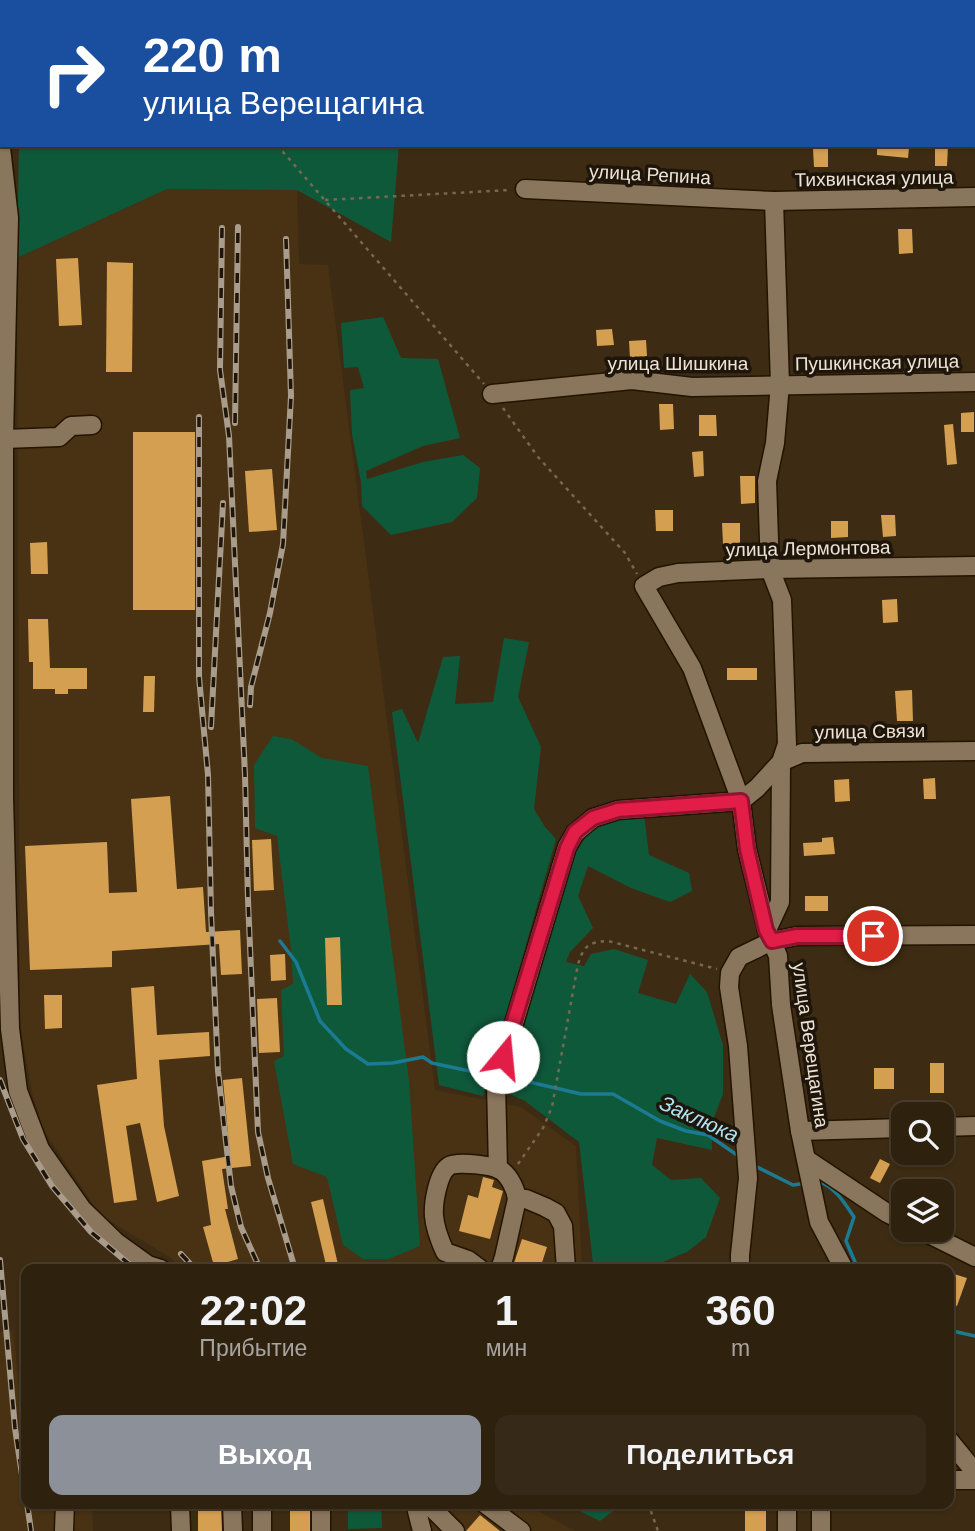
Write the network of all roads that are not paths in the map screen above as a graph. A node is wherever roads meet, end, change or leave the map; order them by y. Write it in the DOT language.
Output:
graph roads {
  1 [pos="1,147"];
  2 [pos="525,189"];
  3 [pos="975,197"];
  4 [pos="774,201"];
  5 [pos="975,382"];
  6 [pos="780,384"];
  7 [pos="492,394"];
  8 [pos="92,425"];
  9 [pos="4,439"];
  10 [pos="975,566"];
  11 [pos="770,569"];
  12 [pos="644,586"];
  13 [pos="975,751"];
  14 [pos="781,762"];
  15 [pos="741,801"];
  16 [pos="975,935"];
  17 [pos="769,936"];
  18 [pos="975,1126"];
  19 [pos="954,1127"];
  20 [pos="891,1128"];
  21 [pos="800,1131"];
  22 [pos="503,1174"];
  23 [pos="809,1175"];
  24 [pos="517,1199"];
  25 [pos="891,1215"];
  26 [pos="945,1242"];
  27 [pos="975,1257"];
  28 [pos="147,1264"];
  29 [pos="472,1264"];
  30 [pos="502,1264"];
  31 [pos="566,1264"];
  32 [pos="740,1264"];
  33 [pos="841,1264"];
  34 [pos="954,1446"];
  35 [pos="975,1472"];
  36 [pos="954,1480"];
  37 [pos="975,1480"];
  38 [pos="65,1509"];
  39 [pos="180,1509"];
  40 [pos="232,1509"];
  41 [pos="262,1509"];
  42 [pos="321,1509"];
  43 [pos="416,1509"];
  44 [pos="433,1509"];
  45 [pos="492,1509"];
  46 [pos="787,1509"];
  47 [pos="821,1509"];
  48 [pos="64,1531"];
  49 [pos="181,1531"];
  50 [pos="233,1531"];
  51 [pos="262,1531"];
  52 [pos="321,1531"];
  53 [pos="422,1531"];
  54 [pos="455,1531"];
  55 [pos="521,1531"];
  56 [pos="787,1531"];
  57 [pos="821,1531"];
  1 -- 9 [label="street"];
  2 -- 4 [label="street, улица Репина"];
  3 -- 4 [label="street, Тихвинская улица"];
  4 -- 6 [label="street"];
  5 -- 6 [label="street, Пушкинская улица"];
  6 -- 7 [label="street, улица Шишкина"];
  6 -- 11 [label="street"];
  8 -- 9 [label="street"];
  9 -- 28 [label="street"];
  10 -- 11 [label="street, улица Лермонтова"];
  11 -- 12 [label="street, улица Лермонтова"];
  11 -- 14 [label="street"];
  12 -- 15 [label="street, улица Верещагина"];
  13 -- 14 [label="street, улица Связи"];
  14 -- 15 [label="street"];
  14 -- 17 [label="street"];
  15 -- 17 [label="street, улица Верещагина"];
  15 -- 22 [label="street"];
  16 -- 17 [label="street"];
  17 -- 21 [label="street, улица Верещагина"];
  17 -- 32 [label="street"];
  18 -- 19 [label="street"];
  20 -- 21 [label="street"];
  21 -- 23 [label="street, улица Верещагина"];
  22 -- 24 [label="street"];
  22 -- 29 [label="street"];
  23 -- 25 [label="street"];
  23 -- 33 [label="street, улица Верещагина"];
  24 -- 30 [label="street"];
  24 -- 31 [label="street"];
  26 -- 27 [label="street"];
  34 -- 35 [label="street"];
  36 -- 37 [label="street"];
  38 -- 48 [label="street"];
  39 -- 49 [label="street"];
  40 -- 50 [label="street"];
  41 -- 51 [label="street"];
  42 -- 52 [label="street"];
  43 -- 53 [label="street"];
  44 -- 54 [label="street"];
  45 -- 55 [label="street"];
  46 -- 56 [label="street"];
  47 -- 57 [label="street"];
}
